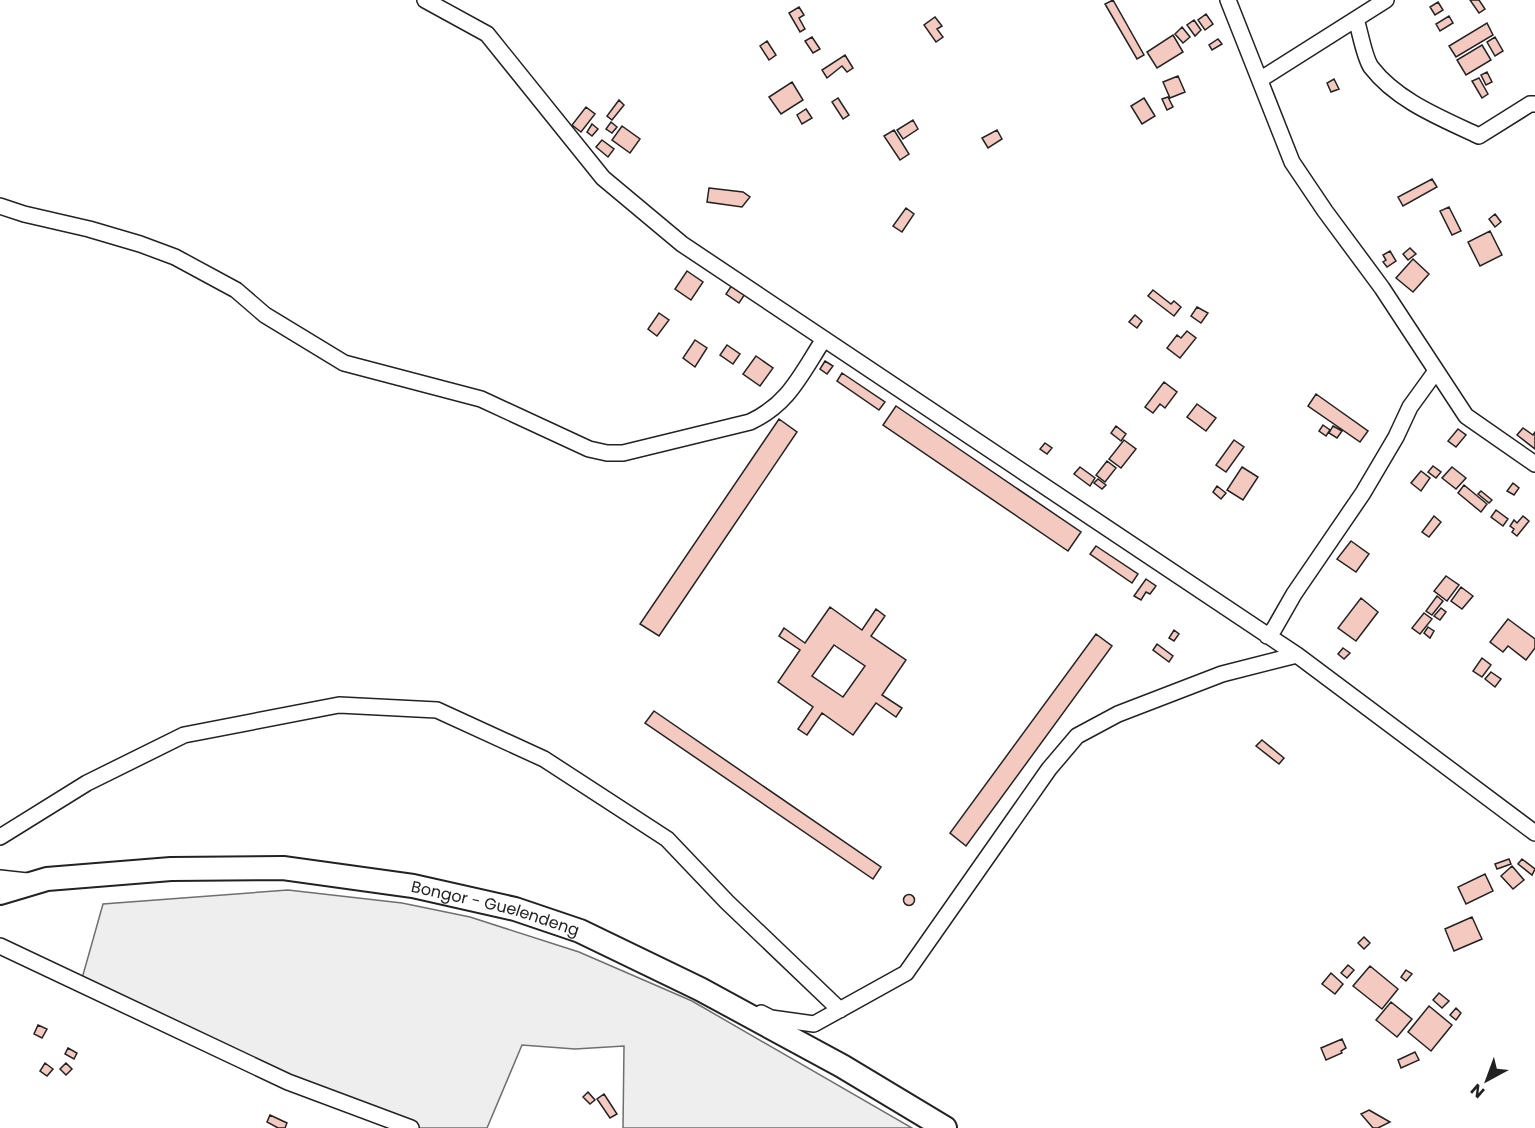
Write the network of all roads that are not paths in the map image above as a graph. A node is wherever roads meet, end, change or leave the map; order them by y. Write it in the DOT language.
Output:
graph roads {
  1 [pos="425,0"];
  2 [pos="1228,0"];
  3 [pos="1386,0"];
  4 [pos="1356,19"];
  5 [pos="1261,79"];
  6 [pos="1535,104"];
  7 [pos="0,206"];
  8 [pos="824,339"];
  9 [pos="1436,371"];
  10 [pos="1535,464"];
  11 [pos="1267,636"];
  12 [pos="1297,655"];
  13 [pos="1535,833"];
  14 [pos="0,837"];
  15 [pos="0,878"];
  16 [pos="36,882"];
  17 [pos="0,893"];
  18 [pos="0,946"];
  19 [pos="700,989"];
  20 [pos="840,1010"];
  21 [pos="411,1128"];
  22 [pos="945,1128"];
  1 -- 8 [label="street"];
  2 -- 5 [label="street"];
  3 -- 4 [label="street"];
  4 -- 5 [label="street"];
  4 -- 6 [label="street"];
  5 -- 9 [label="street"];
  7 -- 8 [label="street"];
  8 -- 11 [label="street"];
  9 -- 10 [label="street"];
  9 -- 11 [label="street"];
  11 -- 12 [label="street"];
  12 -- 13 [label="street"];
  12 -- 20 [label="street"];
  14 -- 20 [label="street"];
  15 -- 16 [label="street"];
  16 -- 17 [label="highway, Bongor - Guelendeng"];
  16 -- 19 [label="highway, Bongor - Guelendeng"];
  18 -- 21 [label="street"];
  19 -- 20 [label="street"];
  19 -- 22 [label="highway, Bongor - Guelendeng"];
}
